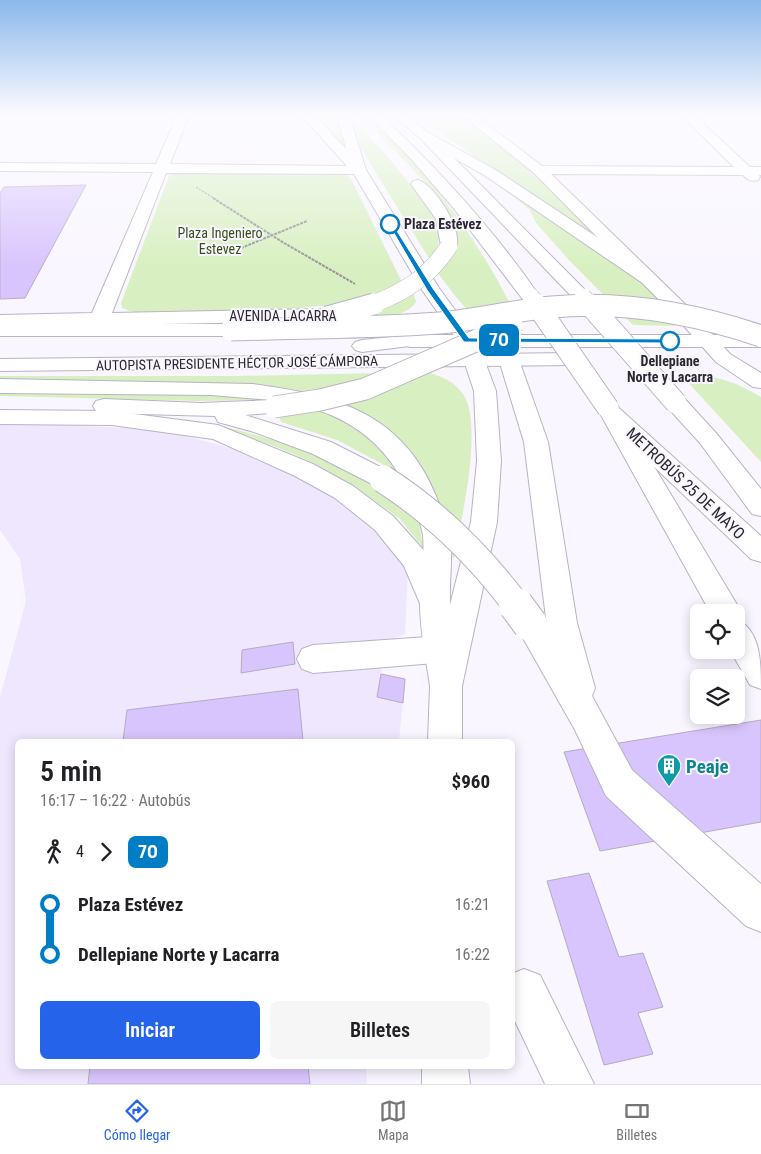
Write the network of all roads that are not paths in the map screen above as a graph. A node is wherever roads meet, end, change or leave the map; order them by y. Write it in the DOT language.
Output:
graph roads {
  1 [pos="163,166"];
  2 [pos="355,166"];
  3 [pos="358,166"];
  4 [pos="425,166"];
  5 [pos="454,166"];
  6 [pos="478,166"];
  7 [pos="533,166"];
  8 [pos="740,166"];
  9 [pos="0,167"];
  10 [pos="359,170"];
  11 [pos="539,170"];
  12 [pos="746,171"];
  13 [pos="761,171"];
  14 [pos="161,172"];
  15 [pos="412,177"];
  16 [pos="761,185"];
  17 [pos="650,280"];
  18 [pos="431,290"];
  19 [pos="100,318"];
  20 [pos="0,320"];
  21 [pos="0,330"];
  22 [pos="231,330"];
  23 [pos="408,332"];
  24 [pos="761,336"];
  25 [pos="708,341"];
  26 [pos="761,341"];
  27 [pos="761,347"];
  28 [pos="0,348"];
  29 [pos="471,350"];
  30 [pos="723,358"];
  31 [pos="761,358"];
  32 [pos="510,360"];
  33 [pos="0,366"];
  34 [pos="757,380"];
  35 [pos="0,386"];
  36 [pos="0,404"];
  37 [pos="211,410"];
  38 [pos="610,411"];
  39 [pos="0,417"];
  40 [pos="708,438"];
  41 [pos="761,481"];
  42 [pos="761,507"];
  43 [pos="761,552"];
  44 [pos="720,604"];
  45 [pos="435,605"];
  46 [pos="745,647"];
  47 [pos="441,649"];
  48 [pos="313,658"];
  49 [pos="761,675"];
  50 [pos="446,686"];
  51 [pos="587,719"];
  52 [pos="445,739"];
  53 [pos="761,911"];
  54 [pos="524,991"];
  55 [pos="445,1069"];
  56 [pos="446,1084"];
  57 [pos="570,1084"];
  1 -- 14 [label="main road"];
  2 -- 10 [label="main road"];
  3 -- 10 [label="main road"];
  4 -- 38 [label="main road, bridge"];
  5 -- 40 [label="main road, bridge"];
  6 -- 17 [label="main road"];
  7 -- 11 [label="main road"];
  8 -- 12 [label="main road"];
  9 -- 14 [label="main road"];
  10 -- 14 [label="main road"];
  10 -- 18 [label="main road"];
  11 -- 12 [label="main road"];
  11 -- 17 [label="main road"];
  12 -- 13 [label="main road"];
  12 -- 16 [label="main road"];
  14 -- 19 [label="main road"];
  15 -- 22 [label="main road, bridge"];
  17 -- 25 [label="main road"];
  18 -- 23 [label="main road"];
  18 -- 29 [label="main road"];
  19 -- 20 [label="main road, AVENIDA LACARRA"];
  19 -- 23 [label="main road, AVENIDA LACARRA"];
  21 -- 22 [label="main road"];
  22 -- 24 [label="main road, bridge"];
  23 -- 28 [label="main road, AUTOPISTA PRESIDENTE HÉCTOR JOSÉ CÁMPORA"];
  23 -- 29 [label="main road, AVENIDA LACARRA"];
  25 -- 26 [label="main road, AVENIDA LACARRA"];
  25 -- 29 [label="main road, AVENIDA LACARRA"];
  25 -- 30 [label="main road"];
  27 -- 37 [label="main road, bridge"];
  29 -- 32 [label="main road, AVENIDA LACARRA"];
  29 -- 33 [label="main road, AUTOPISTA PRESIDENTE HÉCTOR JOSÉ CÁMPORA"];
  29 -- 50 [label="main road"];
  30 -- 31 [label="main road, AVENIDA LACARRA"];
  30 -- 32 [label="main road, AVENIDA LACARRA"];
  30 -- 34 [label="main road"];
  32 -- 51 [label="main road"];
  35 -- 45 [label="main road"];
  36 -- 37 [label="main road"];
  37 -- 51 [label="main road, bridge"];
  38 -- 43 [label="main road, METROBÚS 25 DE MAYO"];
  38 -- 44 [label="main road"];
  39 -- 45 [label="main road"];
  40 -- 41 [label="main road"];
  40 -- 42 [label="main road"];
  45 -- 47 [label="main road"];
  46 -- 49 [label="main road"];
  47 -- 48 [label="main road"];
  47 -- 50 [label="main road"];
  50 -- 52 [label="main road"];
  51 -- 53 [label="main road"];
  54 -- 57 [label="main road"];
  55 -- 56 [label="main road"];
}
